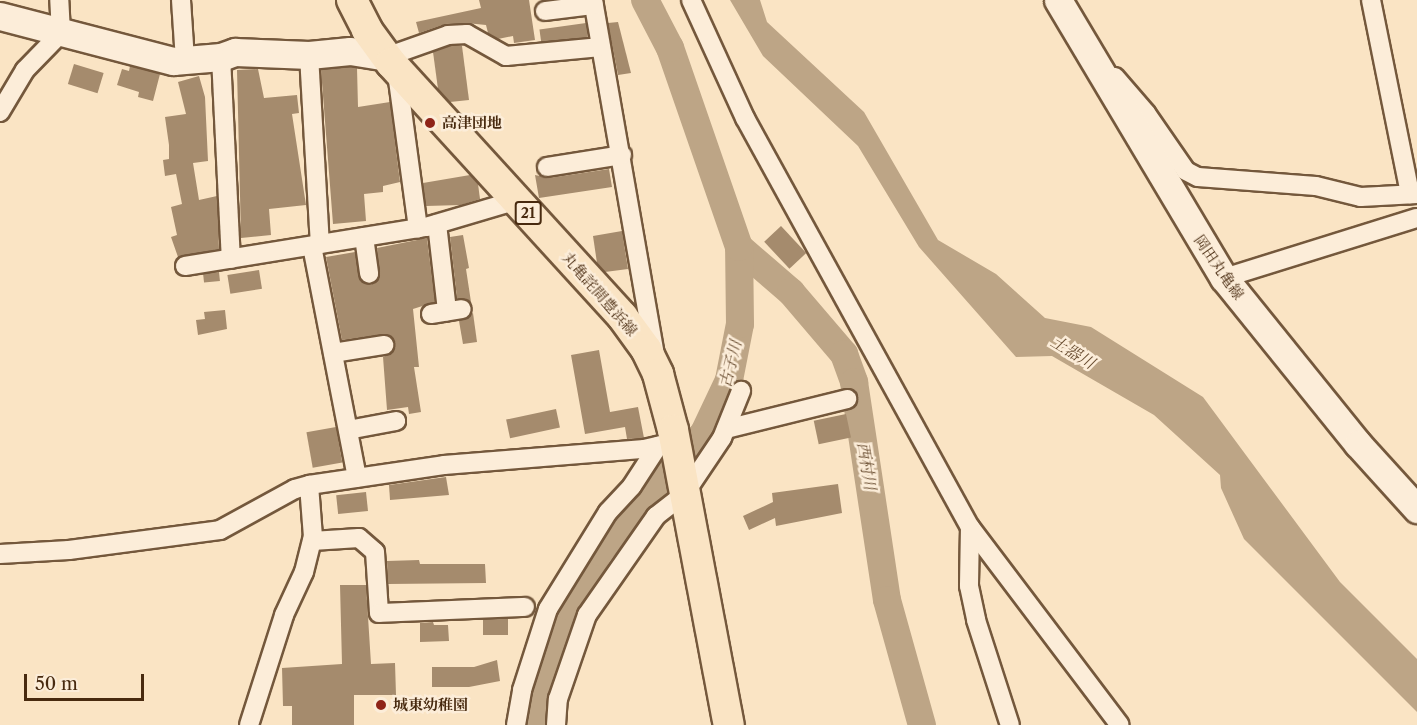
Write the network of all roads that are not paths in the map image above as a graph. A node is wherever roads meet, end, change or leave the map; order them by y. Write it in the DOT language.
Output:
graph roads {
  1 [pos="59,0"];
  2 [pos="181,0"];
  3 [pos="352,0"];
  4 [pos="691,0"];
  5 [pos="1058,0"];
  6 [pos="1371,0"];
  7 [pos="594,2"];
  8 [pos="545,11"];
  9 [pos="0,16"];
  10 [pos="61,33"];
  11 [pos="601,47"];
  12 [pos="309,55"];
  13 [pos="1088,56"];
  14 [pos="221,57"];
  15 [pos="185,61"];
  16 [pos="392,63"];
  17 [pos="0,112"];
  18 [pos="622,155"];
  19 [pos="547,167"];
  20 [pos="1414,194"];
  21 [pos="516,200"];
  22 [pos="1417,218"];
  23 [pos="437,224"];
  24 [pos="418,229"];
  25 [pos="364,237"];
  26 [pos="316,245"];
  27 [pos="231,259"];
  28 [pos="185,266"];
  29 [pos="369,274"];
  30 [pos="1224,278"];
  31 [pos="447,311"];
  32 [pos="384,345"];
  33 [pos="333,353"];
  34 [pos="658,374"];
  35 [pos="741,392"];
  36 [pos="847,399"];
  37 [pos="396,421"];
  38 [pos="726,429"];
  39 [pos="348,430"];
  40 [pos="666,444"];
  41 [pos="357,478"];
  42 [pos="309,485"];
  43 [pos="684,488"];
  44 [pos="1412,499"];
  45 [pos="970,527"];
  46 [pos="312,541"];
  47 [pos="0,554"];
  48 [pos="525,608"];
  49 [pos="249,725"];
  50 [pos="516,725"];
  51 [pos="556,725"];
  52 [pos="729,725"];
  53 [pos="1010,725"];
  54 [pos="1120,725"];
  1 -- 10 [label="street"];
  2 -- 15 [label="street"];
  3 -- 16 [label="main road, 丸亀詫間豊浜線 / 21"];
  4 -- 45 [label="street"];
  5 -- 13 [label="main road, 岡田丸亀線"];
  6 -- 20 [label="street"];
  7 -- 8 [label="street"];
  7 -- 11 [label="street"];
  9 -- 10 [label="main road"];
  10 -- 15 [label="main road"];
  10 -- 17 [label="street"];
  11 -- 16 [label="street"];
  11 -- 18 [label="street"];
  12 -- 14 [label="main road"];
  12 -- 16 [label="main road"];
  12 -- 26 [label="street"];
  13 -- 20 [label="street"];
  13 -- 30 [label="main road, 岡田丸亀線"];
  14 -- 15 [label="main road"];
  14 -- 27 [label="street"];
  16 -- 21 [label="main road, 丸亀詫間豊浜線 / 21"];
  16 -- 24 [label="street"];
  18 -- 19 [label="street"];
  18 -- 34 [label="street"];
  21 -- 23 [label="street"];
  21 -- 34 [label="main road, 丸亀詫間豊浜線 / 21"];
  22 -- 30 [label="street"];
  23 -- 24 [label="street"];
  23 -- 31 [label="street"];
  24 -- 25 [label="street"];
  25 -- 26 [label="street"];
  25 -- 29 [label="street"];
  26 -- 27 [label="street"];
  26 -- 33 [label="street"];
  27 -- 28 [label="street"];
  30 -- 44 [label="main road, 岡田丸亀線"];
  32 -- 33 [label="street"];
  33 -- 39 [label="street"];
  34 -- 40 [label="main road, 丸亀詫間豊浜線 / 21"];
  35 -- 38 [label="street"];
  36 -- 38 [label="street"];
  37 -- 39 [label="street"];
  38 -- 43 [label="street"];
  39 -- 41 [label="street"];
  40 -- 41 [label="street"];
  40 -- 43 [label="main road, 丸亀詫間豊浜線 / 21"];
  40 -- 50 [label="street"];
  41 -- 42 [label="street"];
  42 -- 46 [label="street"];
  42 -- 47 [label="street"];
  43 -- 51 [label="street"];
  43 -- 52 [label="main road, 丸亀詫間豊浜線 / 21"];
  45 -- 53 [label="street"];
  45 -- 54 [label="street"];
  46 -- 48 [label="street"];
  46 -- 49 [label="street"];
}
